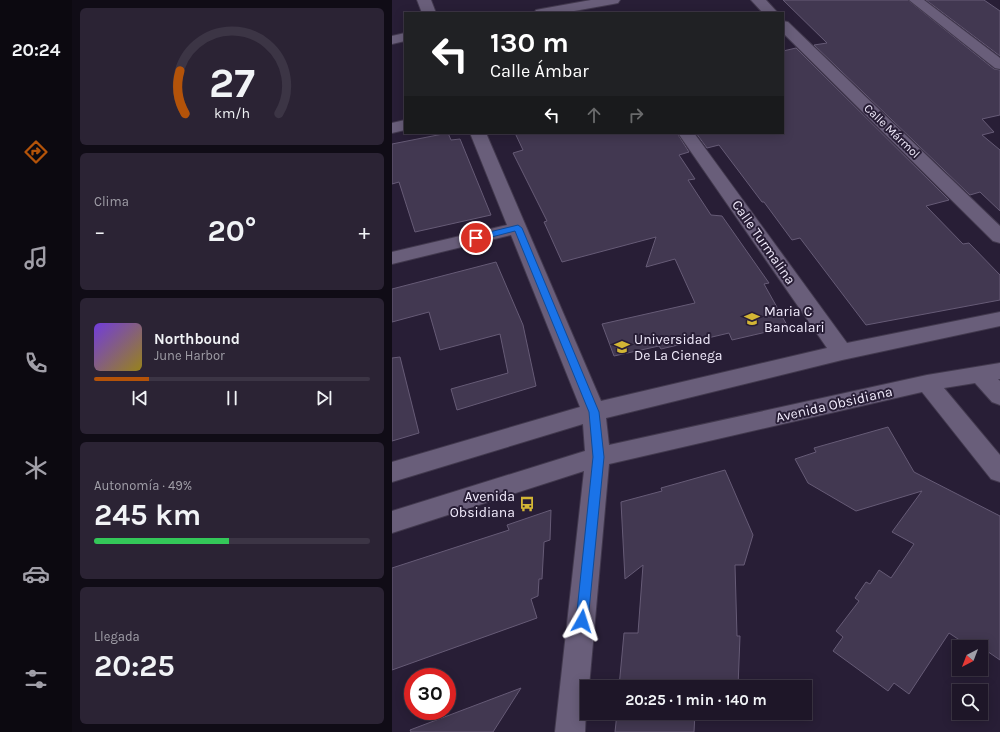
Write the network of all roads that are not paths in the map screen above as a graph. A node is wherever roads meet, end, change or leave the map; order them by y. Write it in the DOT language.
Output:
graph roads {
  1 [pos="424,0"];
  2 [pos="614,0"];
  3 [pos="758,0"];
  4 [pos="916,0"];
  5 [pos="596,6"];
  6 [pos="429,12"];
  7 [pos="549,12"];
  8 [pos="770,12"];
  9 [pos="784,26"];
  10 [pos="404,37"];
  11 [pos="392,40"];
  12 [pos="1000,65"];
  13 [pos="404,125"];
  14 [pos="392,128"];
  15 [pos="478,134"];
  16 [pos="687,134"];
  17 [pos="518,228"];
  18 [pos="1000,237"];
  19 [pos="392,258"];
  20 [pos="1000,319"];
  21 [pos="842,352"];
  22 [pos="991,373"];
  23 [pos="927,383"];
  24 [pos="1000,396"];
  25 [pos="594,412"];
  26 [pos="598,457"];
  27 [pos="392,472"];
  28 [pos="1000,472"];
  29 [pos="392,522"];
  30 [pos="570,732"];
  1 -- 6 [label="street"];
  2 -- 5 [label="street"];
  3 -- 8 [label="street"];
  4 -- 12 [label="street"];
  5 -- 7 [label="street"];
  9 -- 18 [label="street, Calle Mármol"];
  10 -- 11 [label="street"];
  13 -- 14 [label="street"];
  15 -- 17 [label="street"];
  16 -- 21 [label="street, Calle Turmalina"];
  17 -- 19 [label="street"];
  17 -- 25 [label="street"];
  20 -- 21 [label="street"];
  21 -- 25 [label="street"];
  22 -- 23 [label="street, Avenida Obsidiana"];
  22 -- 24 [label="street"];
  23 -- 26 [label="street, Avenida Obsidiana"];
  23 -- 28 [label="street"];
  25 -- 26 [label="street"];
  25 -- 27 [label="street"];
  26 -- 29 [label="street, Avenida Obsidiana"];
  26 -- 30 [label="street"];
}
